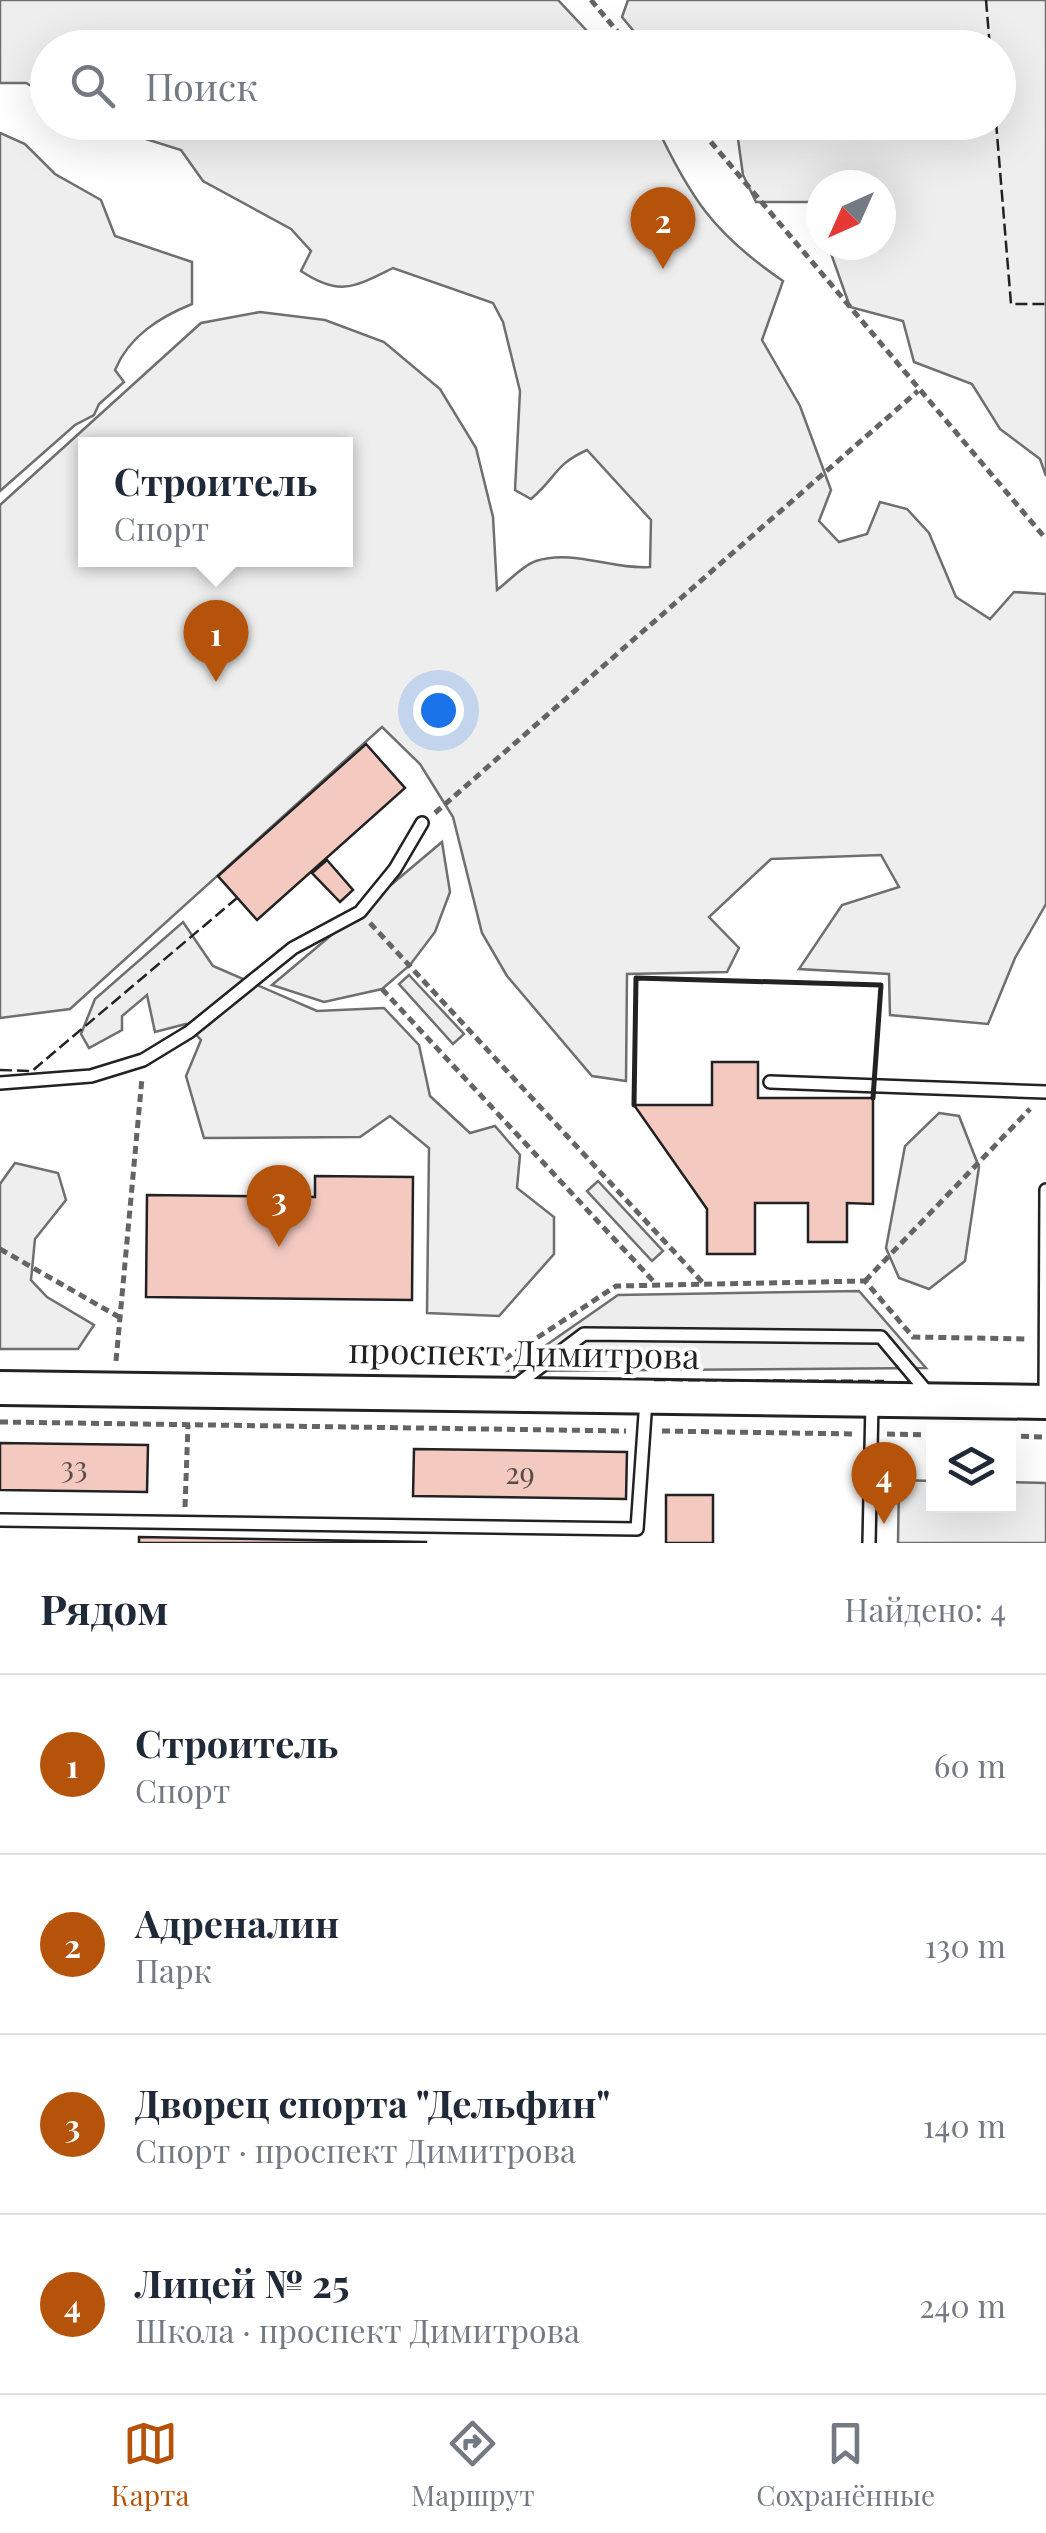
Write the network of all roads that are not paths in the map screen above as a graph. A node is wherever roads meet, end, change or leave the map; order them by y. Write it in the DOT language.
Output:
graph roads {
  1 [pos="422,823"];
  2 [pos="770,1082"];
  3 [pos="0,1083"];
  4 [pos="1046,1092"];
  5 [pos="1046,1190"];
  6 [pos="1045,1340"];
  7 [pos="494,1383"];
  8 [pos="0,1388"];
  9 [pos="646,1396"];
  10 [pos="872,1399"];
  11 [pos="934,1400"];
  12 [pos="1045,1402"];
  13 [pos="0,1520"];
  14 [pos="637,1536"];
  15 [pos="870,1543"];
  1 -- 3 [label="lane"];
  2 -- 4 [label="lane"];
  5 -- 6 [label="lane"];
  6 -- 12 [label="lane"];
  7 -- 8 [label="main road, проспект Димитрова"];
  7 -- 9 [label="main road, проспект Димитрова"];
  7 -- 11 [label="lane"];
  9 -- 10 [label="main road, проспект Димитрова"];
  9 -- 14 [label="lane"];
  10 -- 11 [label="main road, проспект Димитрова"];
  10 -- 15 [label="lane"];
  11 -- 12 [label="main road, проспект Димитрова"];
  13 -- 14 [label="lane"];
}
